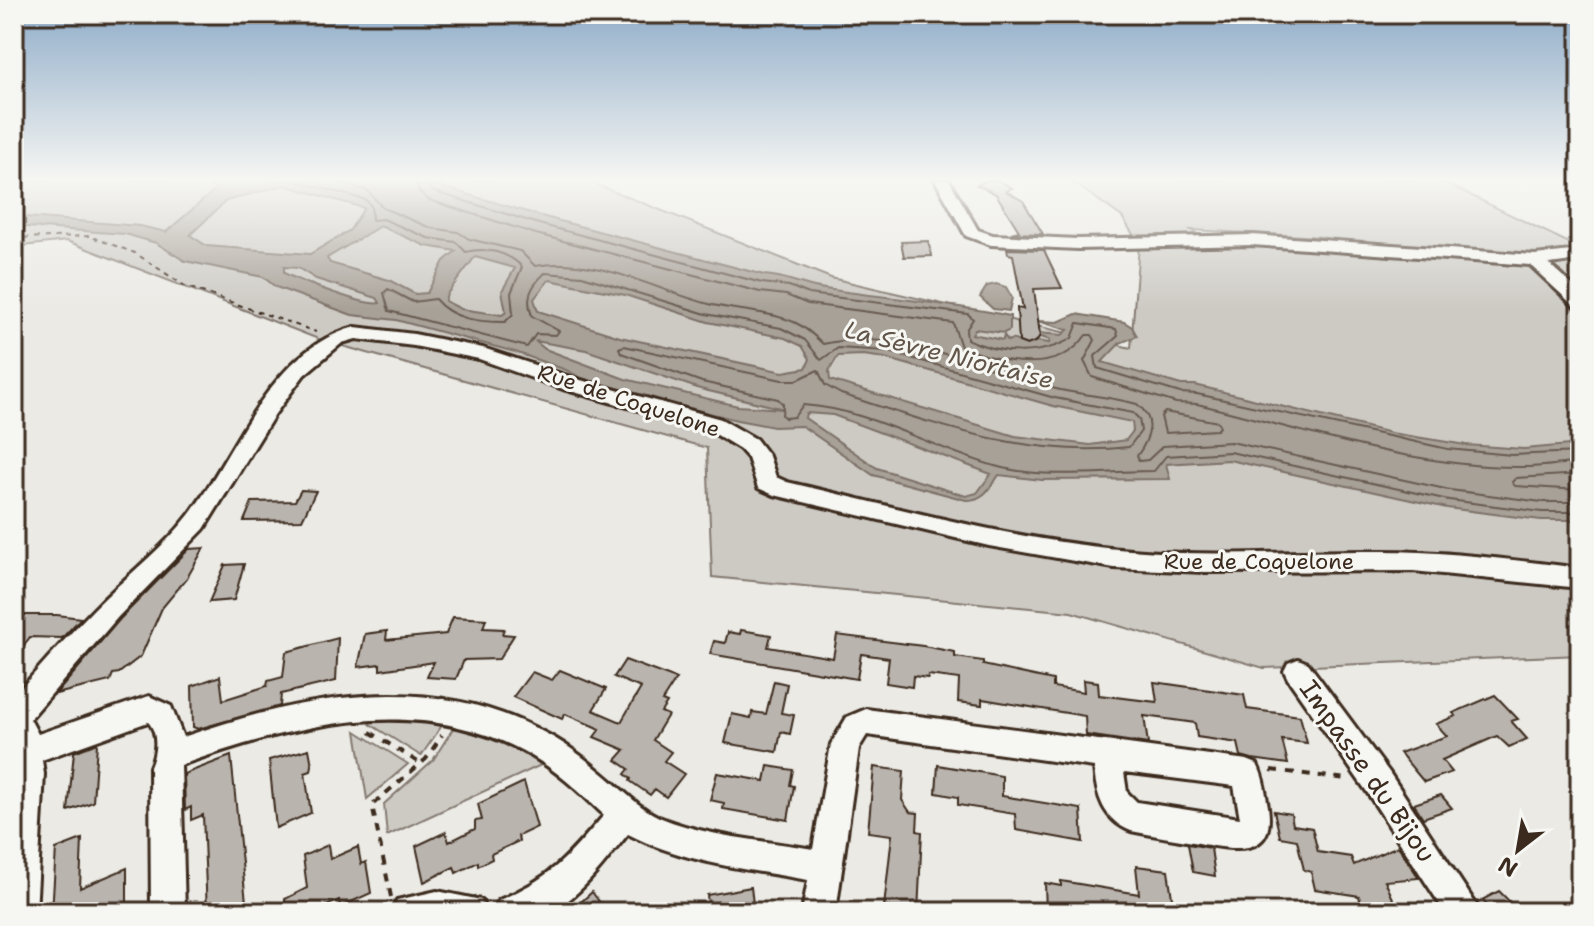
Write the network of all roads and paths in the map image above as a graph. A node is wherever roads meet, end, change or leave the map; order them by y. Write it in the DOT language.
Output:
graph roads {
  1 [pos="966,223"];
  2 [pos="14,238"];
  3 [pos="1580,255"];
  4 [pos="1535,260"];
  5 [pos="1580,302"];
  6 [pos="335,339"];
  7 [pos="1580,578"];
  8 [pos="1298,671"];
  9 [pos="368,706"];
  10 [pos="457,712"];
  11 [pos="14,719"];
  12 [pos="28,751"];
  13 [pos="1108,754"];
  14 [pos="170,755"];
  15 [pos="421,764"];
  16 [pos="1247,774"];
  17 [pos="1378,782"];
  18 [pos="626,813"];
  19 [pos="824,867"];
  20 [pos="19,912"];
  21 [pos="168,912"];
  22 [pos="394,912"];
  23 [pos="409,912"];
  24 [pos="469,912"];
  25 [pos="511,912"];
  26 [pos="819,912"];
  27 [pos="1464,912"];
  1 -- 4 [label="street"];
  2 -- 6 [label="path"];
  3 -- 4 [label="street"];
  4 -- 5 [label="street"];
  6 -- 7 [label="street, Rue de Coquelone"];
  6 -- 11 [label="street"];
  8 -- 17 [label="street, Impasse du Bijou"];
  9 -- 10 [label="street"];
  9 -- 14 [label="street"];
  9 -- 15 [label="path"];
  10 -- 15 [label="path"];
  10 -- 18 [label="street"];
  11 -- 12 [label="street"];
  12 -- 14 [label="street"];
  12 -- 20 [label="street"];
  13 -- 16 [label="street"];
  13 -- 16 [label="street"];
  13 -- 19 [label="street"];
  14 -- 21 [label="street"];
  15 -- 22 [label="path"];
  16 -- 17 [label="path"];
  17 -- 27 [label="street, Impasse du Bijou"];
  18 -- 19 [label="street"];
  18 -- 25 [label="street"];
  19 -- 26 [label="street"];
  23 -- 24 [label="street"];
}
